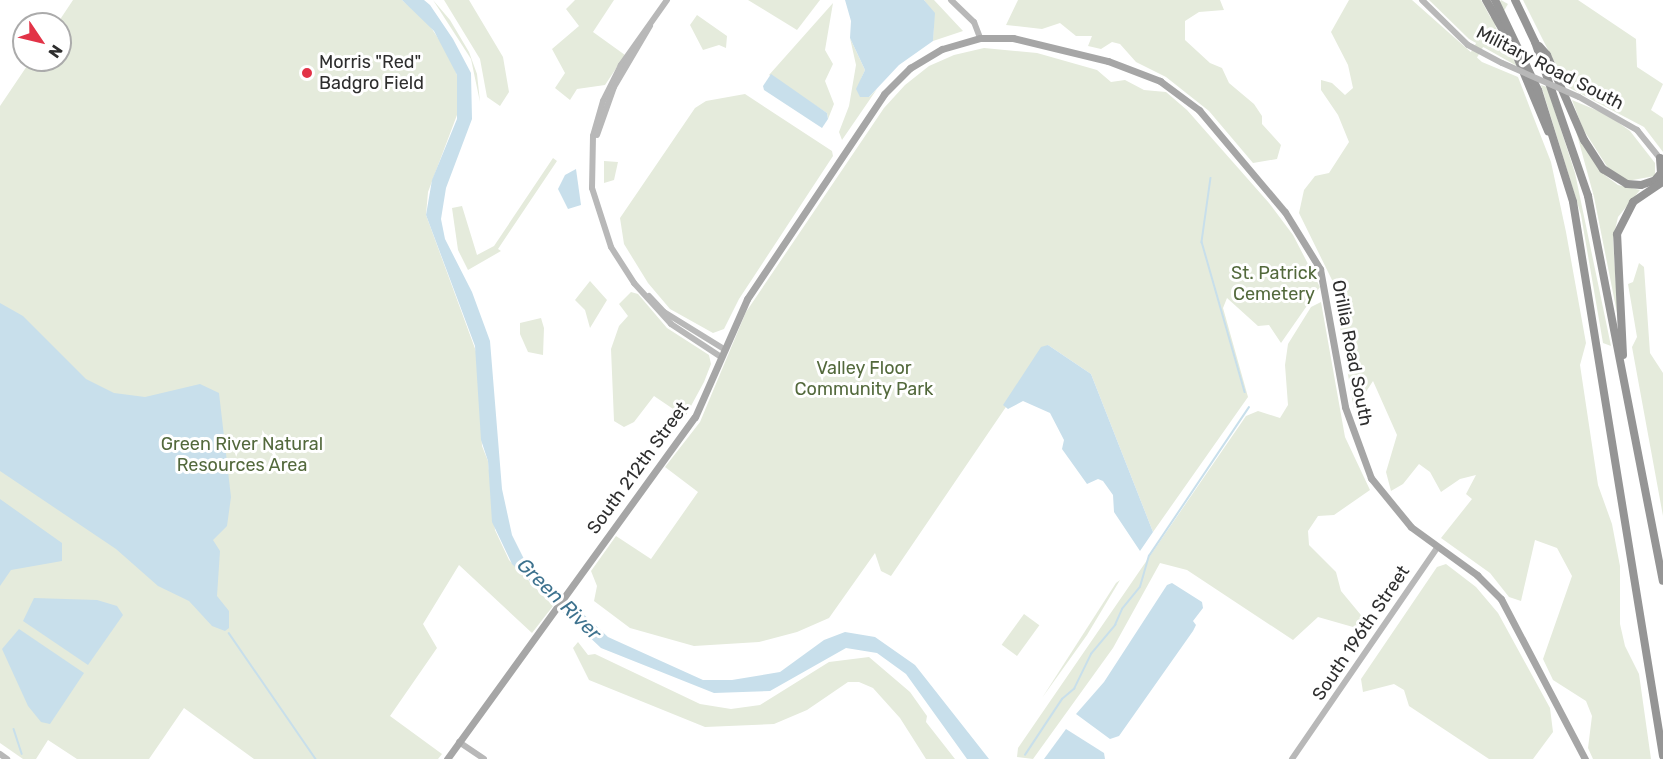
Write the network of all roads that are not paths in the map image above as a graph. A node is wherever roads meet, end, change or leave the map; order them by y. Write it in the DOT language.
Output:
graph roads {
  1 [pos="667,0"];
  2 [pos="951,0"];
  3 [pos="1422,0"];
  4 [pos="1486,0"];
  5 [pos="1495,0"];
  6 [pos="1515,0"];
  7 [pos="981,38"];
  8 [pos="1535,42"];
  9 [pos="1559,154"];
  10 [pos="1662,160"];
  11 [pos="1660,180"];
  12 [pos="722,353"];
  13 [pos="1620,358"];
  14 [pos="1437,548"];
  15 [pos="1663,581"];
  16 [pos="459,742"];
  17 [pos="0,754"];
  18 [pos="1663,756"];
  19 [pos="7,759"];
  20 [pos="447,759"];
  21 [pos="484,759"];
  22 [pos="1292,759"];
  23 [pos="1586,759"];
  1 -- 12 [label="main road"];
  2 -- 7 [label="main road"];
  3 -- 10 [label="main road, Military Road South, bridge"];
  4 -- 9 [label="highway"];
  5 -- 9 [label="highway"];
  6 -- 8 [label="highway"];
  7 -- 12 [label="main road, South 212th Street"];
  7 -- 14 [label="main road, Orillia Road South"];
  8 -- 11 [label="highway"];
  8 -- 13 [label="highway"];
  9 -- 18 [label="highway"];
  10 -- 11 [label="highway"];
  11 -- 13 [label="highway"];
  12 -- 16 [label="main road, South 212th Street"];
  13 -- 15 [label="highway"];
  14 -- 22 [label="main road, South 196th Street"];
  14 -- 23 [label="main road, Orillia Road South"];
  16 -- 20 [label="main road, South 212th Street"];
  16 -- 21 [label="main road"];
  17 -- 19 [label="main road"];
}
